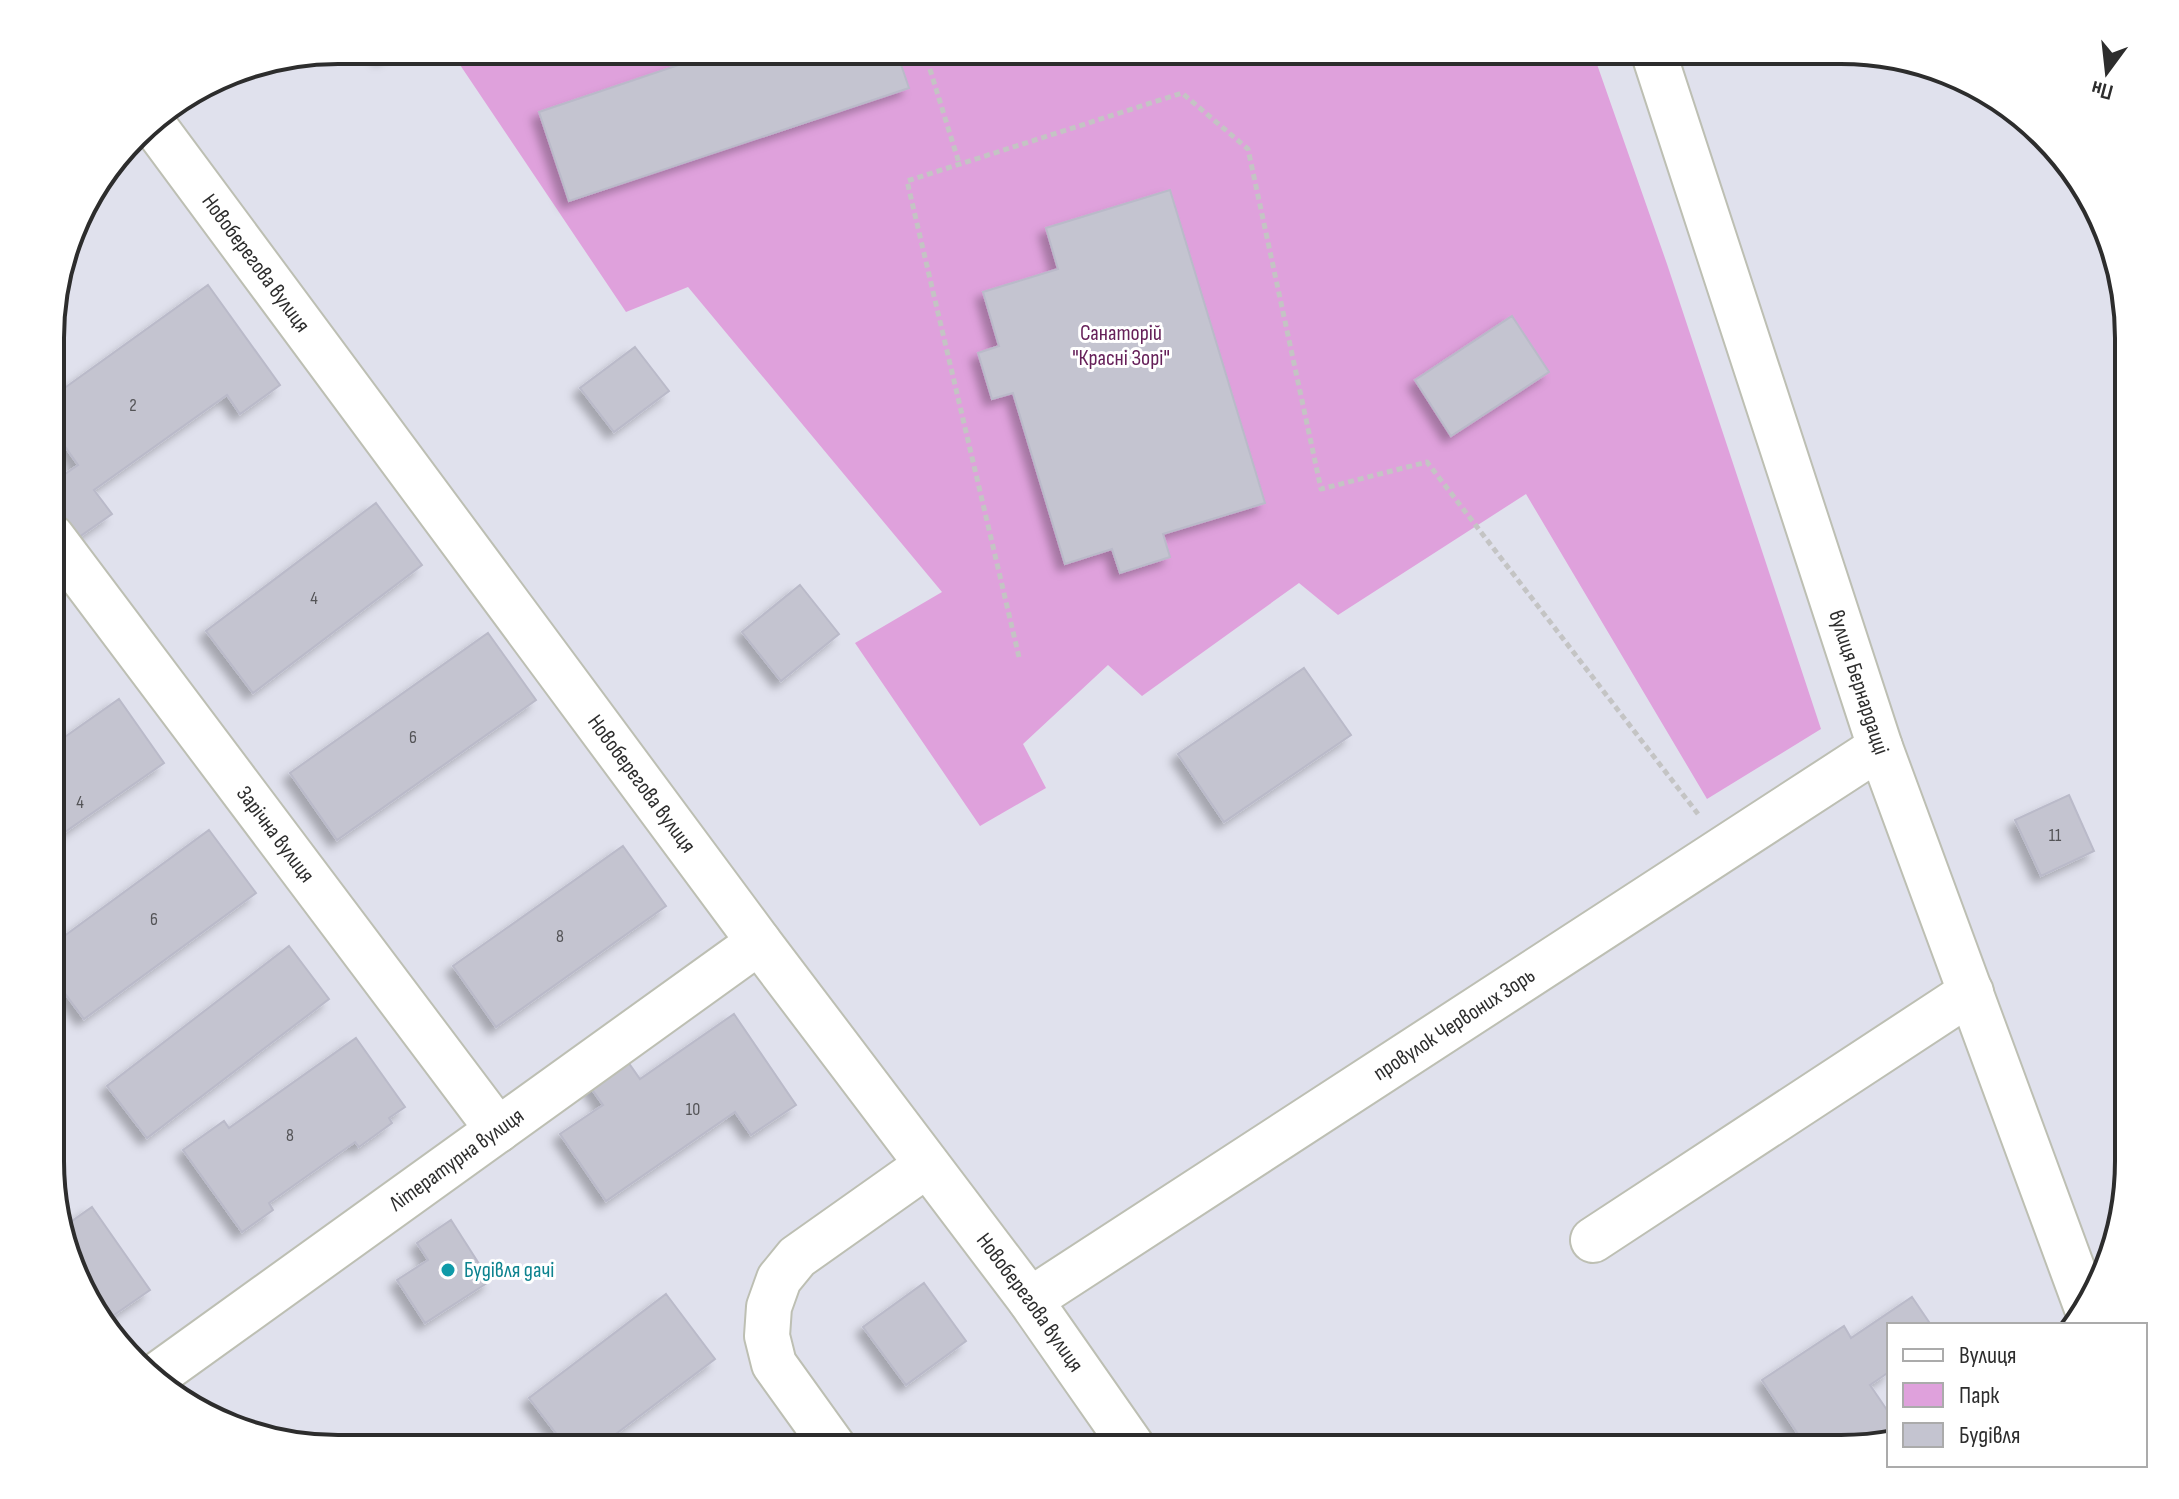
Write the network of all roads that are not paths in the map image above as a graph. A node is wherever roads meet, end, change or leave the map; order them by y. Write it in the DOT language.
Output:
graph roads {
  1 [pos="1658,65"];
  2 [pos="158,131"];
  3 [pos="64,553"];
  4 [pos="1880,747"];
  5 [pos="759,942"];
  6 [pos="1971,992"];
  7 [pos="498,1130"];
  8 [pos="927,1165"];
  9 [pos="1593,1240"];
  10 [pos="2081,1292"];
  11 [pos="1030,1300"];
  12 [pos="162,1371"];
  13 [pos="824,1434"];
  14 [pos="1124,1435"];
  1 -- 4 [label="street, вулиця Бернардацці"];
  2 -- 5 [label="street, Новоберегова вулиця"];
  3 -- 7 [label="street, Зарічна вулиця"];
  4 -- 6 [label="street, вулиця Бернардацці"];
  4 -- 11 [label="street, провулок Червоних Зорь"];
  5 -- 7 [label="street, Літературна вулиця"];
  5 -- 8 [label="street, Новоберегова вулиця"];
  6 -- 9 [label="street"];
  6 -- 10 [label="street, вулиця Бернардацці"];
  7 -- 12 [label="street, Літературна вулиця"];
  8 -- 11 [label="street, Новоберегова вулиця"];
  8 -- 13 [label="street"];
  11 -- 14 [label="street, Новоберегова вулиця"];
}
